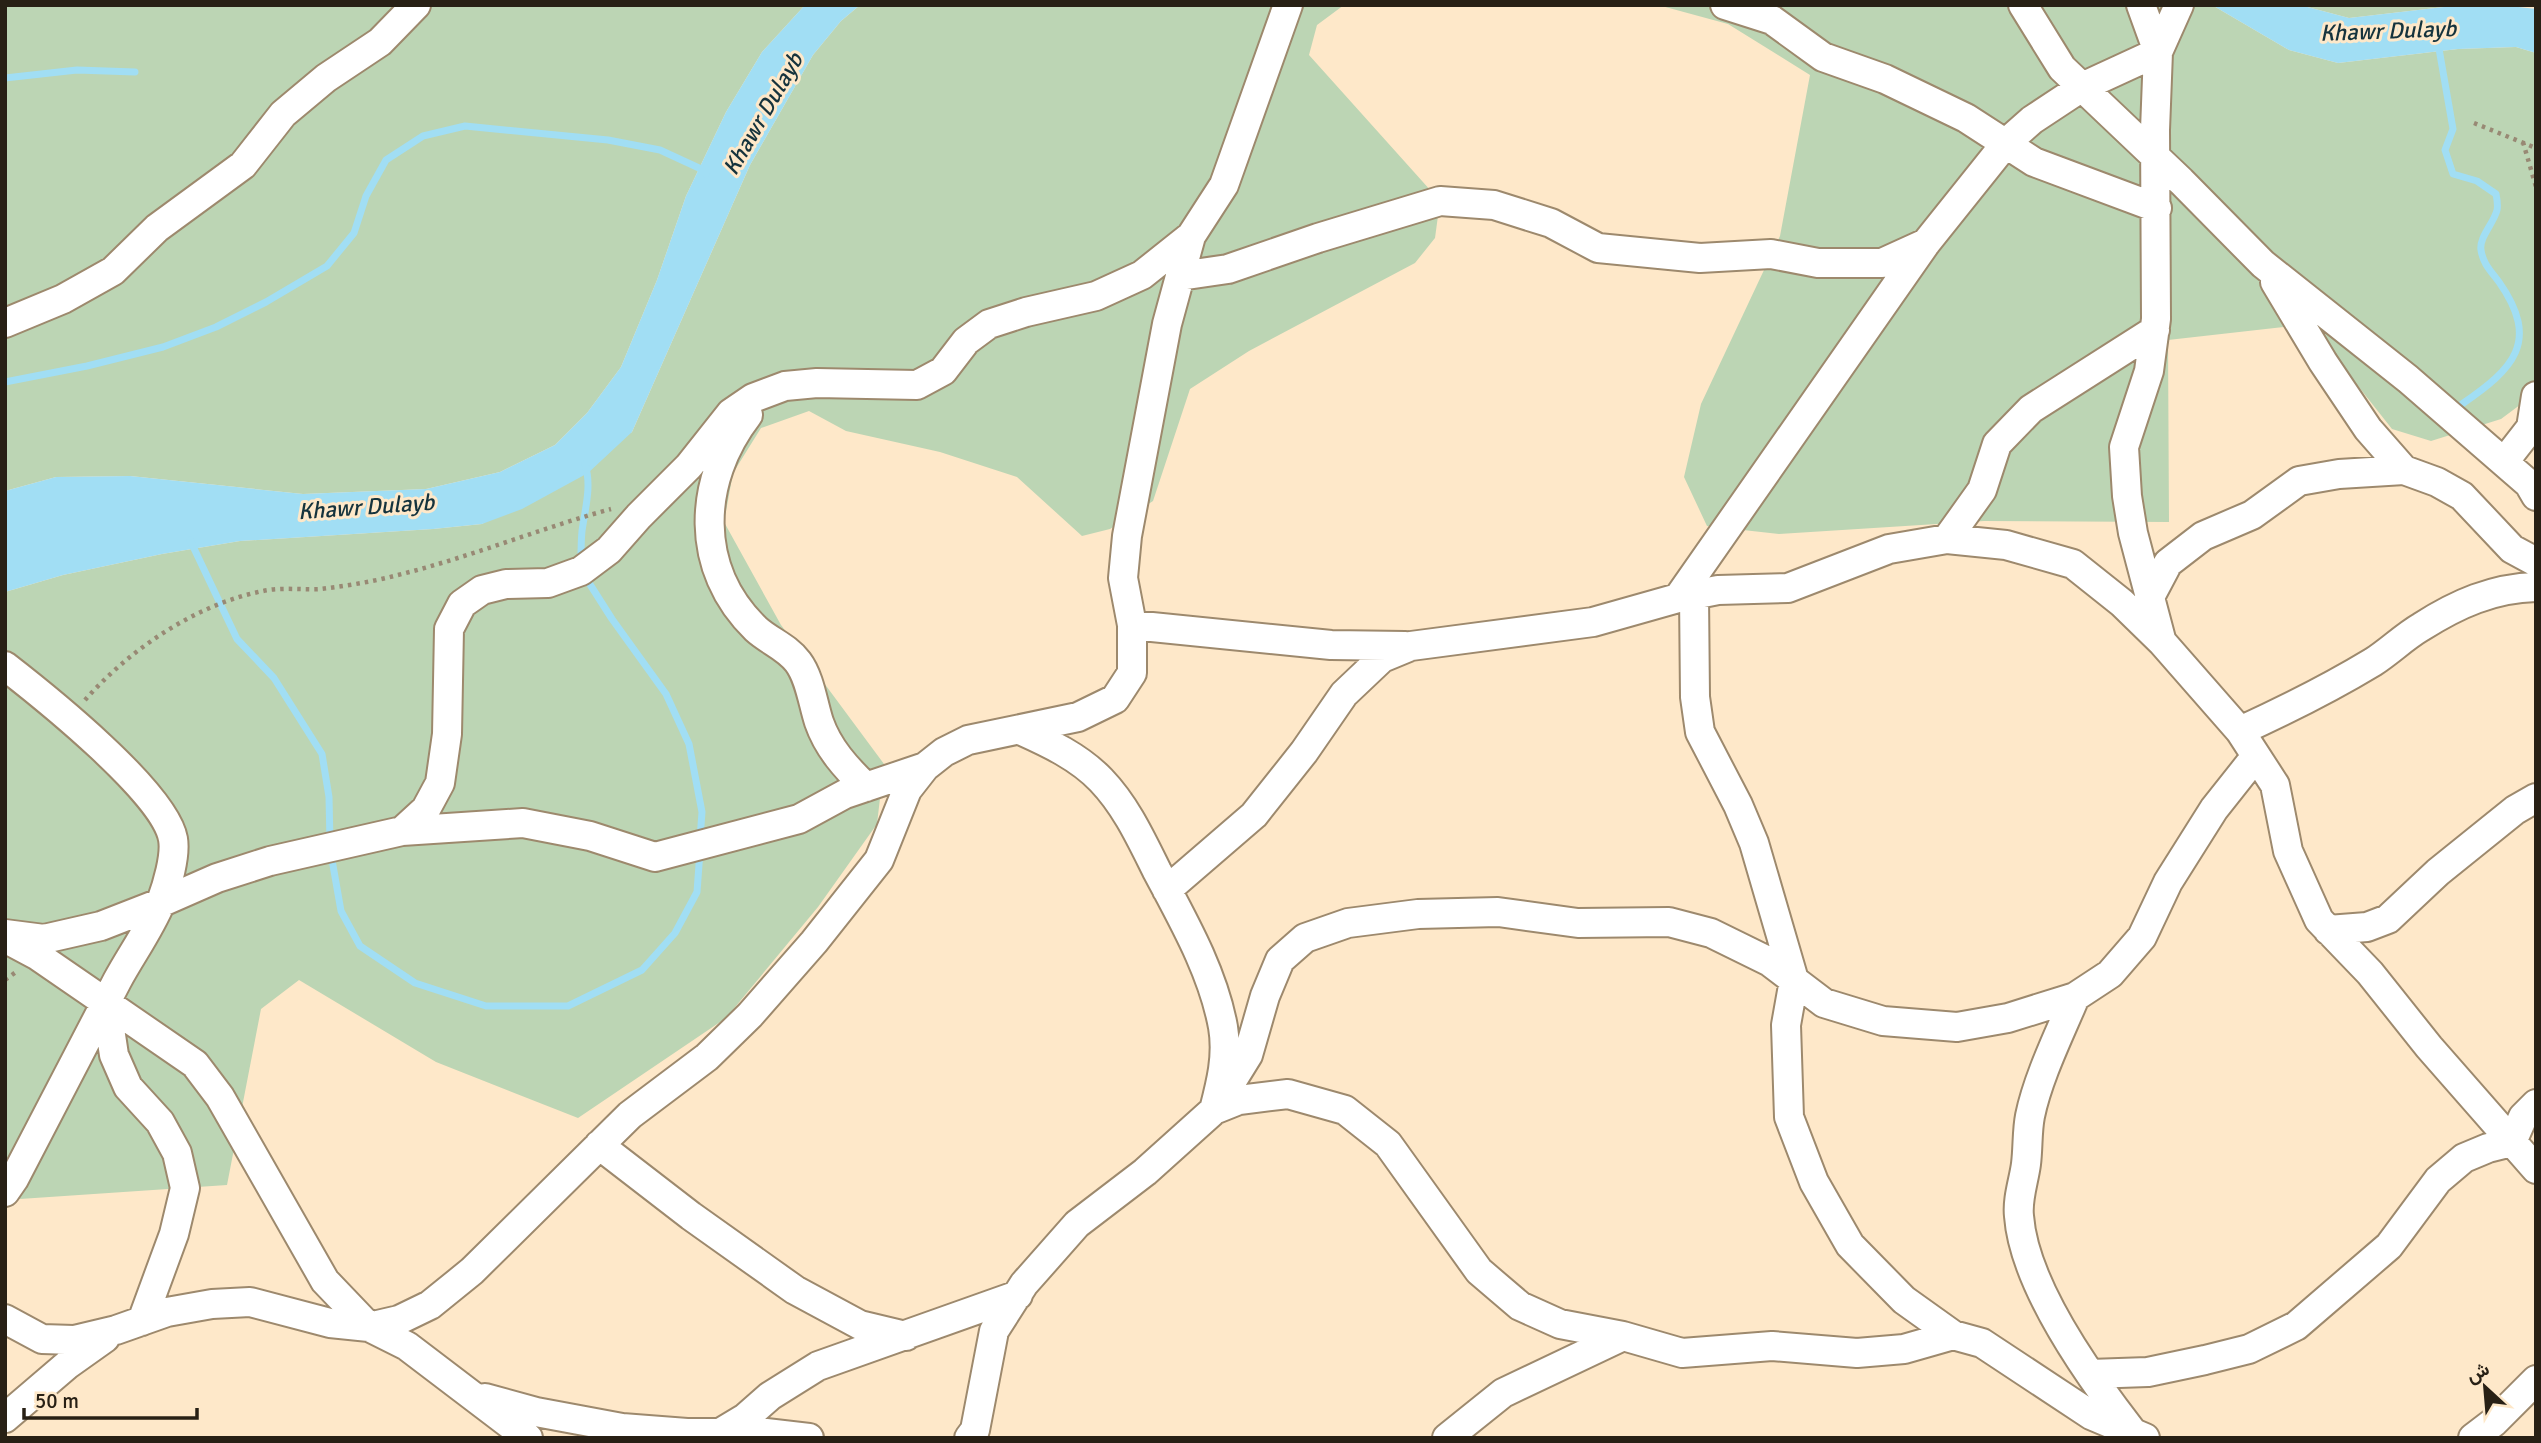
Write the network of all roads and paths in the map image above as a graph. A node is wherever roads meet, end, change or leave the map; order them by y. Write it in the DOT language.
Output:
graph roads {
  1 [pos="416,5"];
  2 [pos="1289,5"];
  3 [pos="1725,5"];
  4 [pos="2023,5"];
  5 [pos="2141,5"];
  6 [pos="2178,8"];
  7 [pos="2158,52"];
  8 [pos="2082,87"];
  9 [pos="2474,123"];
  10 [pos="2523,142"];
  11 [pos="2006,143"];
  12 [pos="2536,148"];
  13 [pos="2156,156"];
  14 [pos="2536,187"];
  15 [pos="2157,208"];
  16 [pos="1191,236"];
  17 [pos="1926,243"];
  18 [pos="2263,264"];
  19 [pos="1180,276"];
  20 [pos="5,323"];
  21 [pos="2155,330"];
  22 [pos="764,394"];
  23 [pos="2536,396"];
  24 [pos="2533,424"];
  25 [pos="2504,462"];
  26 [pos="2404,470"];
  27 [pos="2536,496"];
  28 [pos="617,507"];
  29 [pos="1947,538"];
  30 [pos="2536,562"];
  31 [pos="2536,587"];
  32 [pos="1686,597"];
  33 [pos="2150,597"];
  34 [pos="1132,625"];
  35 [pos="2162,642"];
  36 [pos="1411,646"];
  37 [pos="5,666"];
  38 [pos="69,719"];
  39 [pos="1020,730"];
  40 [pos="2240,731"];
  41 [pos="2256,756"];
  42 [pos="925,767"];
  43 [pos="866,787"];
  44 [pos="2536,798"];
  45 [pos="402,831"];
  46 [pos="1167,890"];
  47 [pos="160,903"];
  48 [pos="2328,930"];
  49 [pos="5,936"];
  50 [pos="1794,980"];
  51 [pos="2075,997"];
  52 [pos="106,1002"];
  53 [pos="2536,1104"];
  54 [pos="1214,1111"];
  55 [pos="2512,1142"];
  56 [pos="598,1145"];
  57 [pos="2536,1168"];
  58 [pos="5,1192"];
  59 [pos="1018,1295"];
  60 [pos="5,1319"];
  61 [pos="129,1325"];
  62 [pos="369,1327"];
  63 [pos="1953,1335"];
  64 [pos="906,1336"];
  65 [pos="1623,1336"];
  66 [pos="2090,1374"];
  67 [pos="2536,1380"];
  68 [pos="469,1394"];
  69 [pos="5,1418"];
  70 [pos="720,1433"];
  71 [pos="973,1435"];
  72 [pos="2139,1435"];
  73 [pos="528,1438"];
  74 [pos="809,1438"];
  75 [pos="1447,1438"];
  76 [pos="2473,1438"];
  1 -- 20 [label="street"];
  2 -- 16 [label="street"];
  3 -- 11 [label="street"];
  4 -- 8 [label="street"];
  5 -- 7 [label="street"];
  6 -- 7 [label="street"];
  7 -- 8 [label="street"];
  7 -- 13 [label="street"];
  8 -- 11 [label="street"];
  8 -- 13 [label="street"];
  9 -- 10 [label="path"];
  10 -- 12 [label="path"];
  10 -- 14 [label="path"];
  11 -- 15 [label="street"];
  11 -- 17 [label="street"];
  13 -- 15 [label="street"];
  13 -- 18 [label="street"];
  15 -- 21 [label="street"];
  16 -- 19 [label="street"];
  16 -- 22 [label="street"];
  17 -- 19 [label="street"];
  17 -- 32 [label="street"];
  18 -- 25 [label="street"];
  18 -- 26 [label="street"];
  19 -- 34 [label="street"];
  21 -- 29 [label="street"];
  21 -- 33 [label="street"];
  22 -- 43 [label="street"];
  22 -- 45 [label="street"];
  23 -- 24 [label="street"];
  24 -- 25 [label="street"];
  25 -- 27 [label="street"];
  26 -- 30 [label="street"];
  26 -- 33 [label="street"];
  28 -- 38 [label="path"];
  29 -- 32 [label="street"];
  29 -- 35 [label="street"];
  31 -- 40 [label="street"];
  32 -- 36 [label="street"];
  32 -- 50 [label="street"];
  33 -- 35 [label="street"];
  34 -- 36 [label="street"];
  34 -- 39 [label="street"];
  35 -- 40 [label="street"];
  36 -- 46 [label="street"];
  37 -- 38 [label="street"];
  38 -- 47 [label="street"];
  39 -- 42 [label="street"];
  39 -- 46 [label="street"];
  40 -- 41 [label="street"];
  41 -- 48 [label="street"];
  41 -- 51 [label="street"];
  42 -- 43 [label="street"];
  42 -- 56 [label="street"];
  43 -- 45 [label="street"];
  44 -- 48 [label="street"];
  45 -- 47 [label="street"];
  46 -- 54 [label="street"];
  47 -- 49 [label="street"];
  47 -- 52 [label="street"];
  48 -- 55 [label="street"];
  49 -- 52 [label="street"];
  50 -- 51 [label="street"];
  50 -- 54 [label="street"];
  50 -- 63 [label="street"];
  51 -- 66 [label="street"];
  52 -- 58 [label="street"];
  52 -- 61 [label="street"];
  52 -- 62 [label="street"];
  53 -- 55 [label="street"];
  54 -- 59 [label="street"];
  54 -- 65 [label="street"];
  55 -- 57 [label="street"];
  55 -- 66 [label="street"];
  56 -- 62 [label="street"];
  56 -- 64 [label="street"];
  59 -- 64 [label="street"];
  59 -- 71 [label="street"];
  60 -- 61 [label="street"];
  61 -- 62 [label="street"];
  61 -- 69 [label="street"];
  62 -- 68 [label="street"];
  63 -- 65 [label="street"];
  63 -- 72 [label="street"];
  64 -- 70 [label="street"];
  65 -- 75 [label="street"];
  66 -- 72 [label="street"];
  67 -- 76 [label="street"];
  68 -- 70 [label="street"];
  68 -- 73 [label="street"];
  70 -- 74 [label="street"];
}
